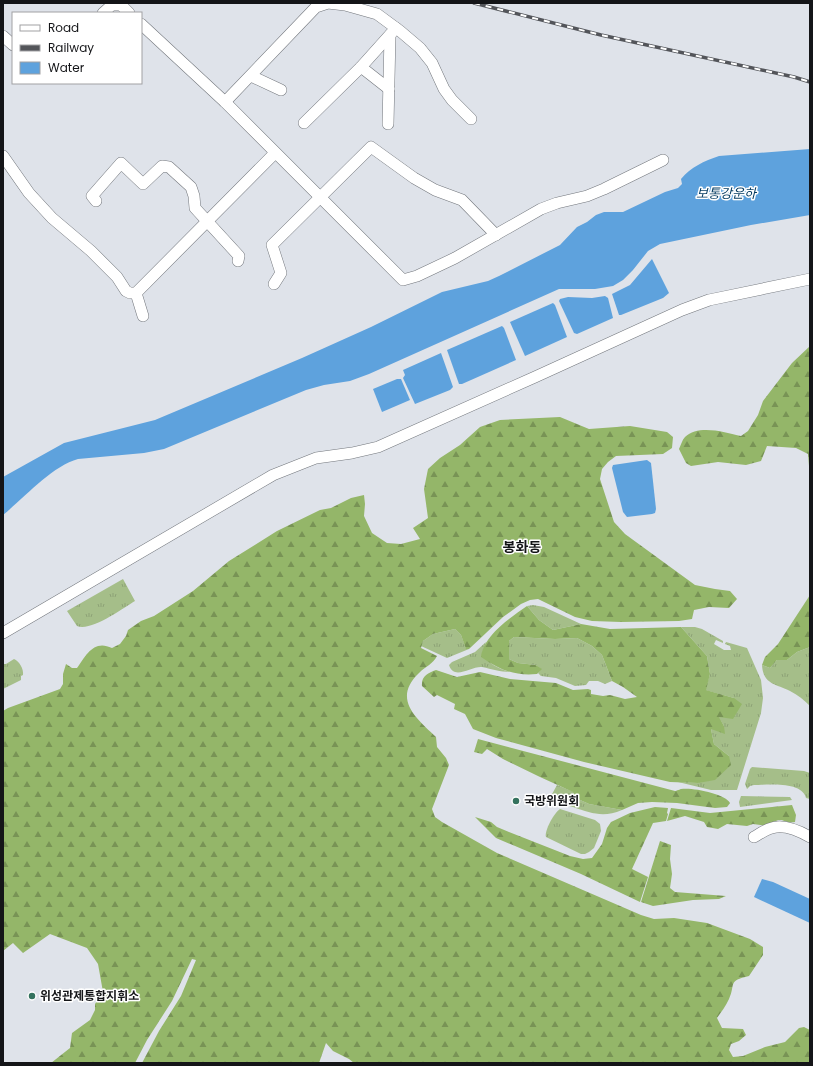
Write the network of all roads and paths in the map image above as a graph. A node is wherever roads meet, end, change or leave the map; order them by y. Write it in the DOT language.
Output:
graph roads {
  1 [pos="104,12"];
  2 [pos="129,12"];
  3 [pos="142,25"];
  4 [pos="393,31"];
  5 [pos="3,36"];
  6 [pos="12,44"];
  7 [pos="361,67"];
  8 [pos="251,76"];
  9 [pos="389,89"];
  10 [pos="281,90"];
  11 [pos="225,102"];
  12 [pos="471,119"];
  13 [pos="304,123"];
  14 [pos="388,124"];
  15 [pos="275,153"];
  16 [pos="3,156"];
  17 [pos="663,160"];
  18 [pos="320,198"];
  19 [pos="96,201"];
  20 [pos="207,221"];
  21 [pos="496,235"];
  22 [pos="238,261"];
  23 [pos="810,279"];
  24 [pos="274,284"];
  25 [pos="136,293"];
  26 [pos="143,316"];
  27 [pos="3,633"];
  28 [pos="754,837"];
  29 [pos="810,837"];
  1 -- 2 [label="street"];
  3 -- 11 [label="street"];
  4 -- 7 [label="street"];
  4 -- 8 [label="street"];
  4 -- 9 [label="street"];
  4 -- 12 [label="street"];
  5 -- 6 [label="street"];
  7 -- 9 [label="street"];
  7 -- 13 [label="street"];
  8 -- 10 [label="street"];
  8 -- 11 [label="street"];
  9 -- 14 [label="street"];
  11 -- 15 [label="street"];
  15 -- 18 [label="street"];
  15 -- 20 [label="street"];
  16 -- 25 [label="street"];
  17 -- 21 [label="street"];
  18 -- 21 [label="street"];
  18 -- 21 [label="street"];
  18 -- 24 [label="street"];
  19 -- 20 [label="street"];
  20 -- 22 [label="street"];
  20 -- 25 [label="street"];
  23 -- 27 [label="street"];
  25 -- 26 [label="street"];
  28 -- 29 [label="street"];
}
